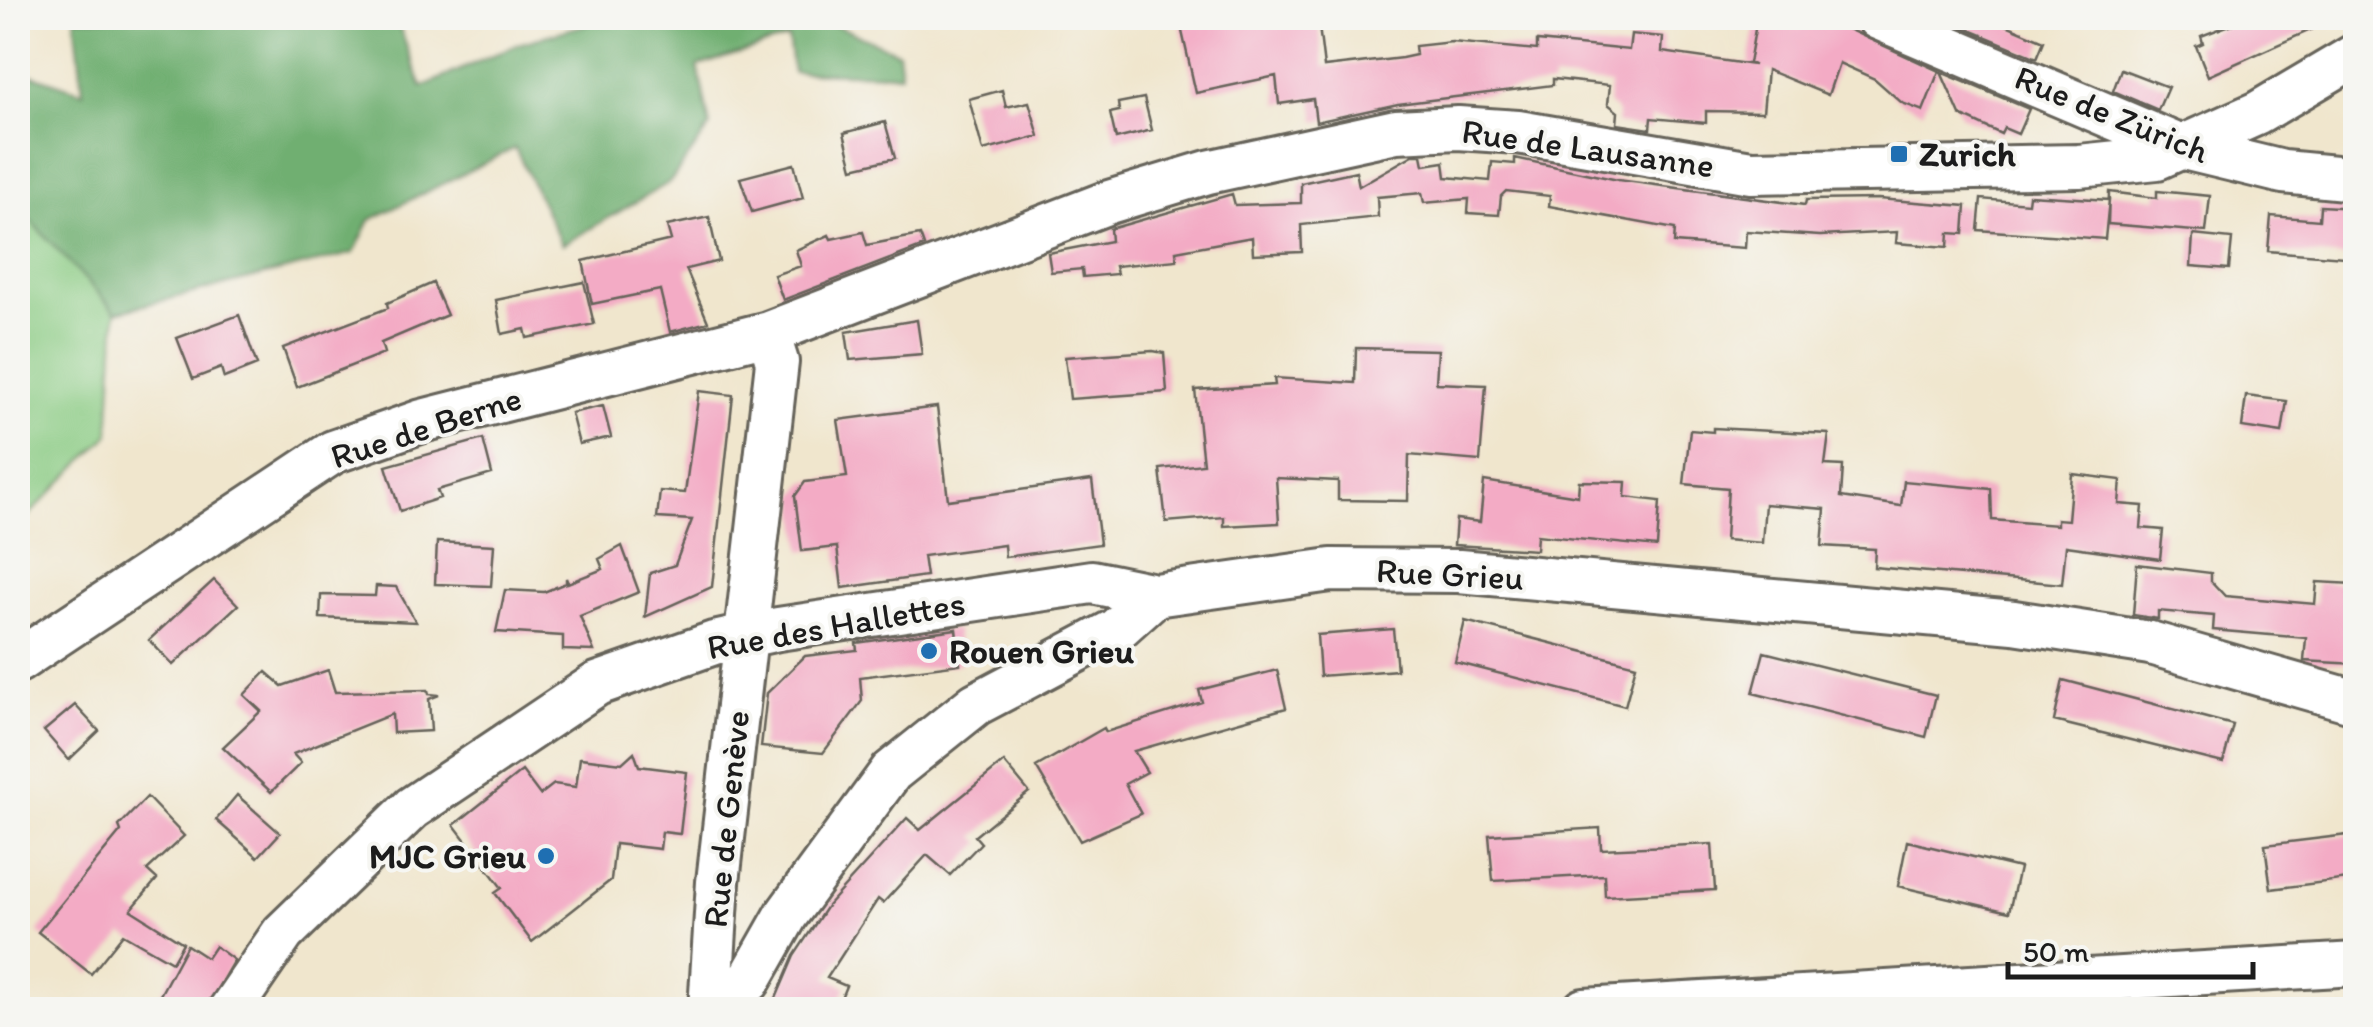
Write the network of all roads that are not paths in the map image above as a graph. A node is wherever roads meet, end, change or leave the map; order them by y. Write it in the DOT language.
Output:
graph roads {
  1 [pos="1878,18"];
  2 [pos="2356,55"];
  3 [pos="2184,148"];
  4 [pos="2356,179"];
  5 [pos="768,334"];
  6 [pos="1155,595"];
  7 [pos="746,636"];
  8 [pos="18,661"];
  9 [pos="2356,702"];
  10 [pos="2356,964"];
  11 [pos="710,1009"];
  12 [pos="230,1010"];
  13 [pos="1584,1010"];
  1 -- 3 [label="street, Rue de Zürich"];
  2 -- 3 [label="street, Rue de Lausanne"];
  3 -- 4 [label="street, Rue de Zürich"];
  3 -- 5 [label="street, Rue de Lausanne"];
  5 -- 7 [label="street, Rue de Genève"];
  5 -- 8 [label="street, Rue de Berne"];
  6 -- 7 [label="street, Rue des Hallettes"];
  6 -- 9 [label="street, Rue Grieu"];
  6 -- 11 [label="street"];
  7 -- 11 [label="street, Rue de Genève"];
  7 -- 12 [label="street, Rue des Hallettes"];
  10 -- 13 [label="street"];
}
